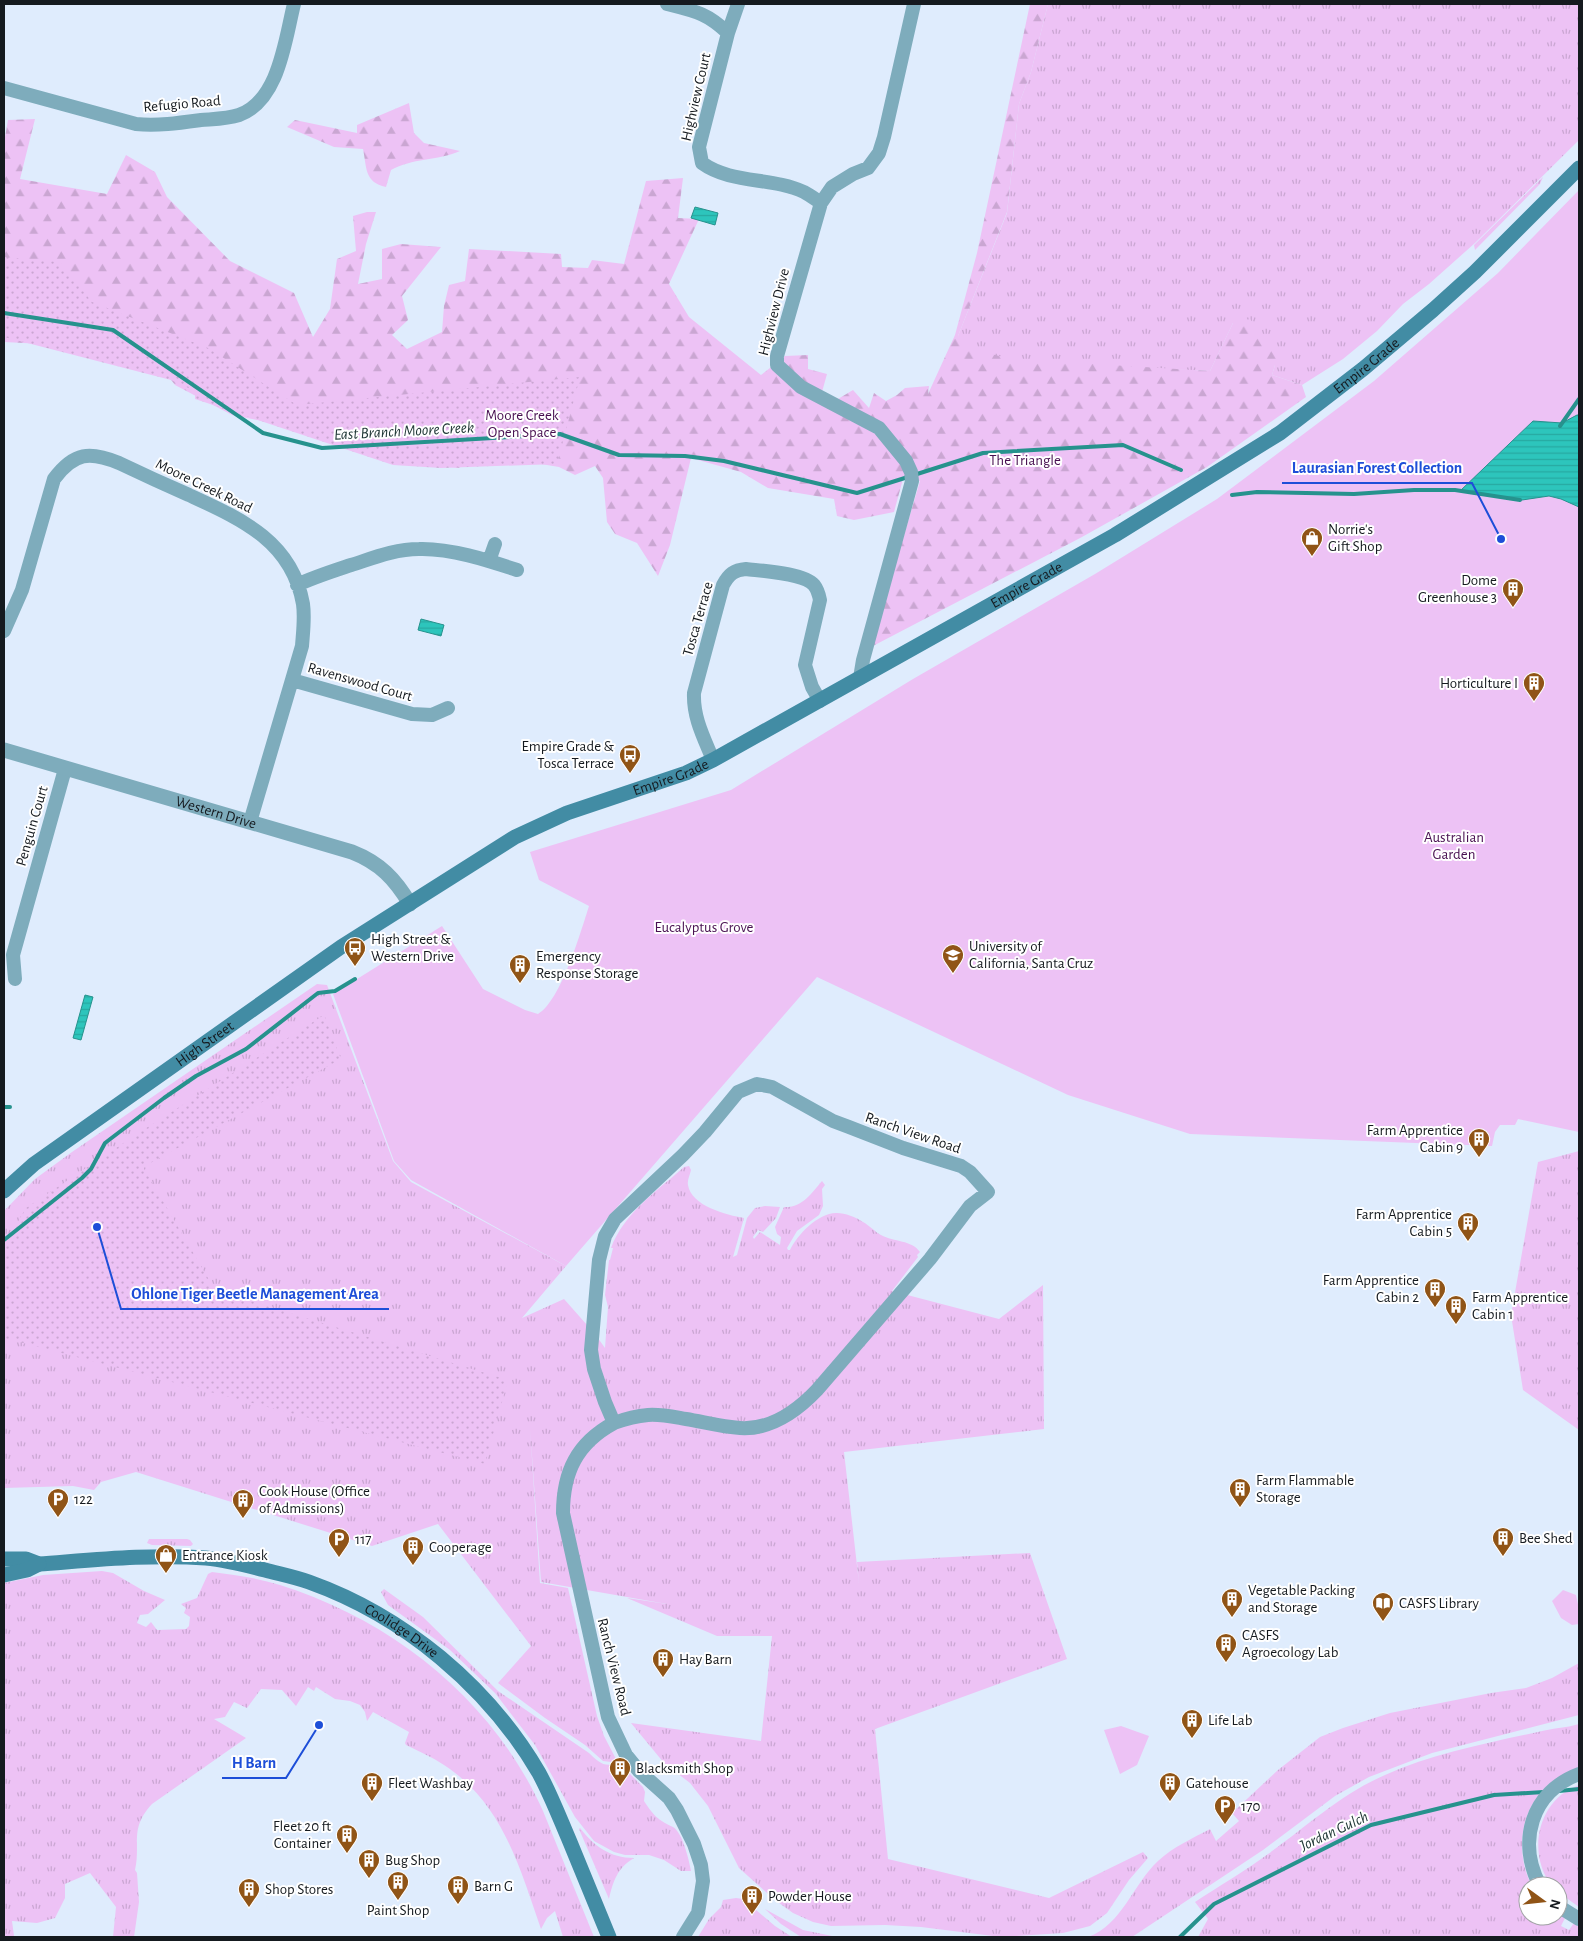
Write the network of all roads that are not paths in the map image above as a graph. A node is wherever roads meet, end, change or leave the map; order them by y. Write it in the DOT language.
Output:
graph roads {
  1 [pos="294,4"];
  2 [pos="667,4"];
  3 [pos="738,4"];
  4 [pos="914,4"];
  5 [pos="728,33"];
  6 [pos="4,88"];
  7 [pos="1579,168"];
  8 [pos="821,203"];
  9 [pos="494,544"];
  10 [pos="489,561"];
  11 [pos="517,570"];
  12 [pos="297,585"];
  13 [pos="4,631"];
  14 [pos="860,678"];
  15 [pos="292,680"];
  16 [pos="820,701"];
  17 [pos="448,708"];
  18 [pos="4,750"];
  19 [pos="713,760"];
  20 [pos="65,769"];
  21 [pos="250,822"];
  22 [pos="410,904"];
  23 [pos="15,979"];
  24 [pos="4,1191"];
  25 [pos="614,1423"];
  26 [pos="4,1559"];
  27 [pos="39,1564"];
  28 [pos="4,1575"];
  29 [pos="1579,1774"];
  30 [pos="1535,1876"];
  31 [pos="1568,1912"];
  32 [pos="1579,1919"];
  33 [pos="609,1937"];
  34 [pos="683,1937"];
  1 -- 6 [label="street, Refugio Road"];
  2 -- 5 [label="street"];
  3 -- 5 [label="street, Highview Court"];
  4 -- 8 [label="street, Highview Drive"];
  5 -- 8 [label="street, Highview Court"];
  7 -- 14 [label="main road, Empire Grade"];
  8 -- 14 [label="street, Highview Drive"];
  9 -- 10 [label="street"];
  10 -- 11 [label="street"];
  10 -- 12 [label="street"];
  12 -- 13 [label="street, Moore Creek Road"];
  12 -- 15 [label="street, Moore Creek Road"];
  14 -- 16 [label="main road, Empire Grade"];
  15 -- 17 [label="street, Ravenswood Court"];
  15 -- 21 [label="street, Moore Creek Road"];
  16 -- 19 [label="main road, Empire Grade"];
  16 -- 19 [label="street, Tosca Terrace"];
  18 -- 20 [label="street, Western Drive"];
  19 -- 22 [label="main road, Empire Grade"];
  20 -- 21 [label="street, Western Drive"];
  20 -- 23 [label="street, Penguin Court"];
  21 -- 22 [label="street, Western Drive"];
  22 -- 24 [label="main road, High Street"];
  25 -- 25 [label="street, Ranch View Road"];
  25 -- 34 [label="street, Ranch View Road"];
  26 -- 27 [label="main road, Coolidge Drive"];
  27 -- 28 [label="main road, Coolidge Drive"];
  27 -- 33 [label="main road, Coolidge Drive"];
  29 -- 30 [label="street"];
  31 -- 32 [label="street"];
}
